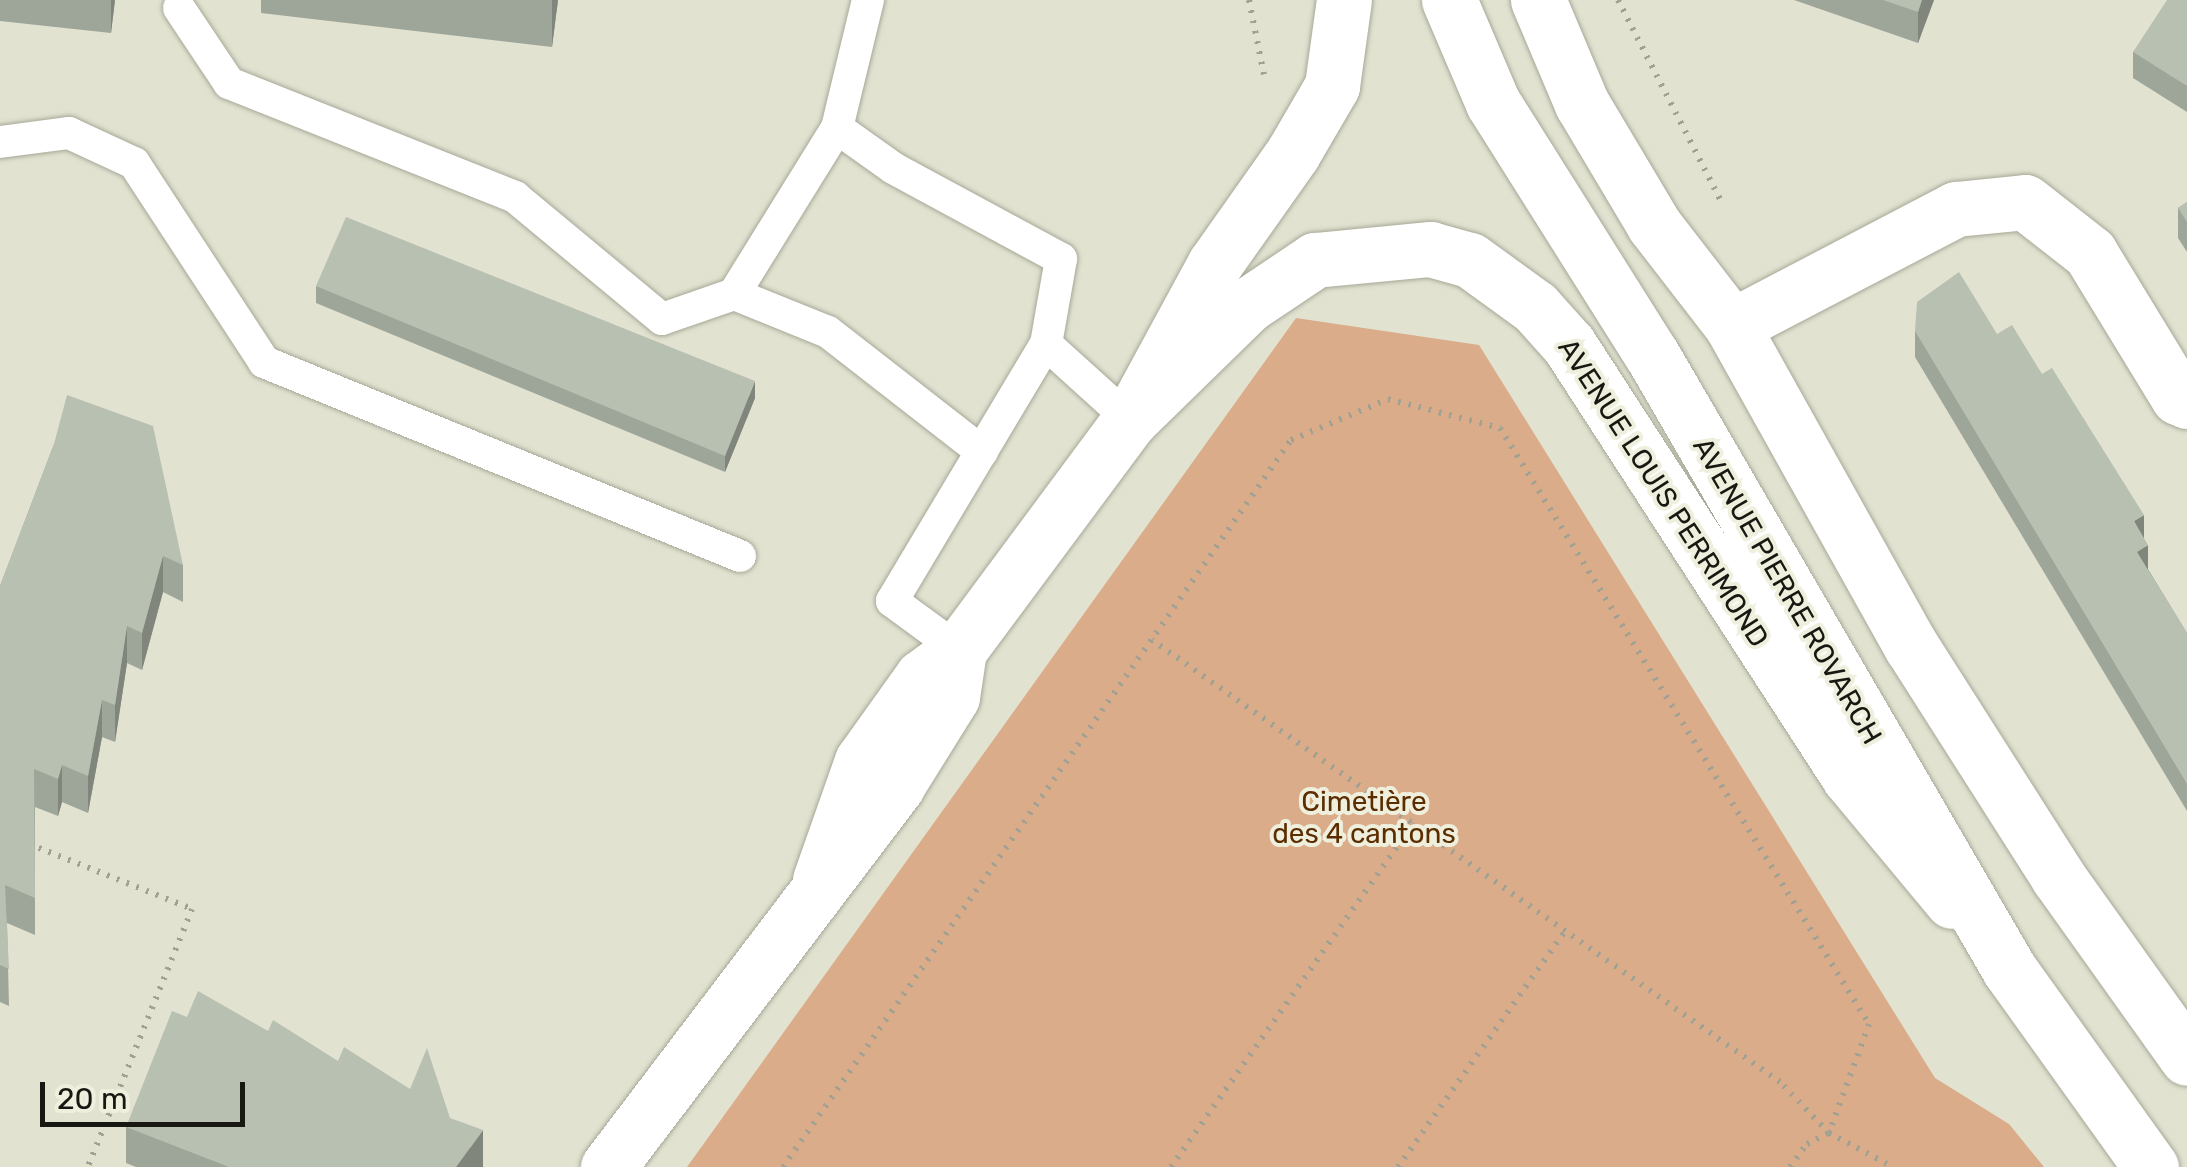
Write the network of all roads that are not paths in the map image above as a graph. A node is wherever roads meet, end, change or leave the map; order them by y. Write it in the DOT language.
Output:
graph roads {
  1 [pos="868,0"];
  2 [pos="1344,0"];
  3 [pos="1449,0"];
  4 [pos="1538,0"];
  5 [pos="179,8"];
  6 [pos="837,128"];
  7 [pos="0,142"];
  8 [pos="734,294"];
  9 [pos="1732,326"];
  10 [pos="1046,344"];
  11 [pos="2187,401"];
  12 [pos="1130,420"];
  13 [pos="982,452"];
  14 [pos="740,556"];
  15 [pos="959,650"];
  16 [pos="2008,969"];
  17 [pos="2187,1058"];
  18 [pos="608,1167"];
  19 [pos="2151,1167"];
  1 -- 6 [label="lane"];
  2 -- 12 [label="street, AVENUE LOUIS PERRIMOND"];
  3 -- 16 [label="street, AVENUE PIERRE ROVARCH"];
  4 -- 9 [label="street"];
  5 -- 8 [label="lane"];
  6 -- 8 [label="lane"];
  6 -- 10 [label="lane"];
  7 -- 14 [label="lane"];
  8 -- 13 [label="lane"];
  9 -- 11 [label="street"];
  9 -- 17 [label="street"];
  10 -- 12 [label="lane"];
  10 -- 13 [label="lane"];
  12 -- 15 [label="street, AVENUE LOUIS PERRIMOND"];
  12 -- 16 [label="street, AVENUE LOUIS PERRIMOND"];
  13 -- 15 [label="lane"];
  15 -- 18 [label="street, AVENUE LOUIS PERRIMOND"];
  16 -- 19 [label="street, AVENUE PIERRE ROVARCH"];
}
